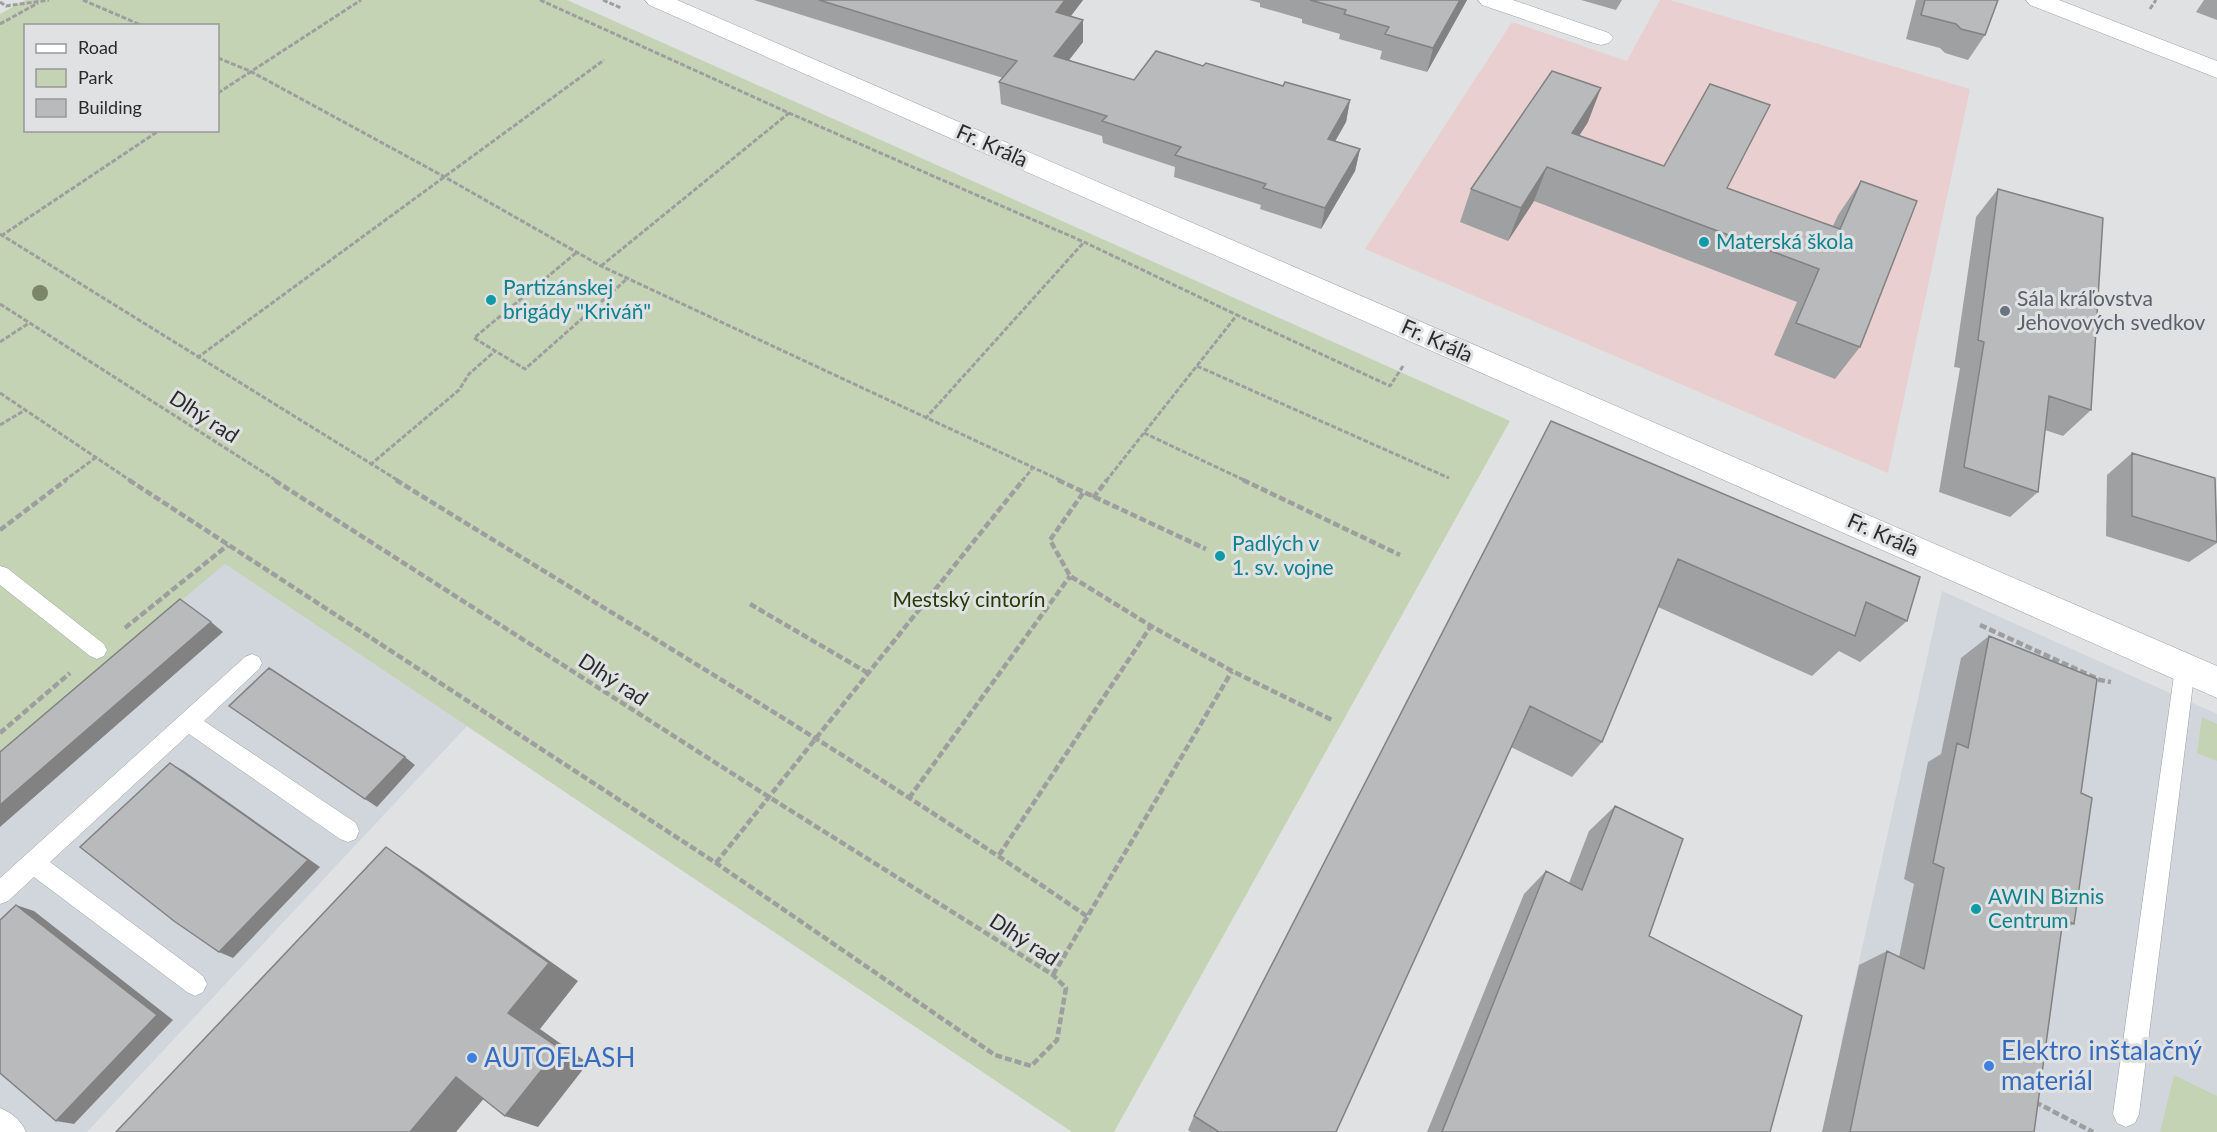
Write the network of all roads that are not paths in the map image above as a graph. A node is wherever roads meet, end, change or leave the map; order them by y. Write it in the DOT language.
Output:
graph roads {
  1 [pos="657,0"];
  2 [pos="1490,0"];
  3 [pos="2038,0"];
  4 [pos="1600,38"];
  5 [pos="2217,70"];
  6 [pos="0,574"];
  7 [pos="97,651"];
  8 [pos="252,663"];
  9 [pos="2185,668"];
  10 [pos="2217,682"];
  11 [pos="188,722"];
  12 [pos="348,831"];
  13 [pos="33,863"];
  14 [pos="0,893"];
  15 [pos="195,984"];
  16 [pos="2126,1114"];
  17 [pos="0,1121"];
  18 [pos="13,1132"];
  1 -- 9 [label="street, Fr. Kráľa"];
  2 -- 4 [label="street"];
  3 -- 5 [label="street"];
  6 -- 7 [label="lane"];
  8 -- 11 [label="lane"];
  9 -- 10 [label="street, Fr. Kráľa"];
  9 -- 16 [label="lane"];
  11 -- 12 [label="lane"];
  11 -- 13 [label="lane"];
  13 -- 14 [label="lane"];
  13 -- 15 [label="lane"];
  17 -- 18 [label="lane"];
}
